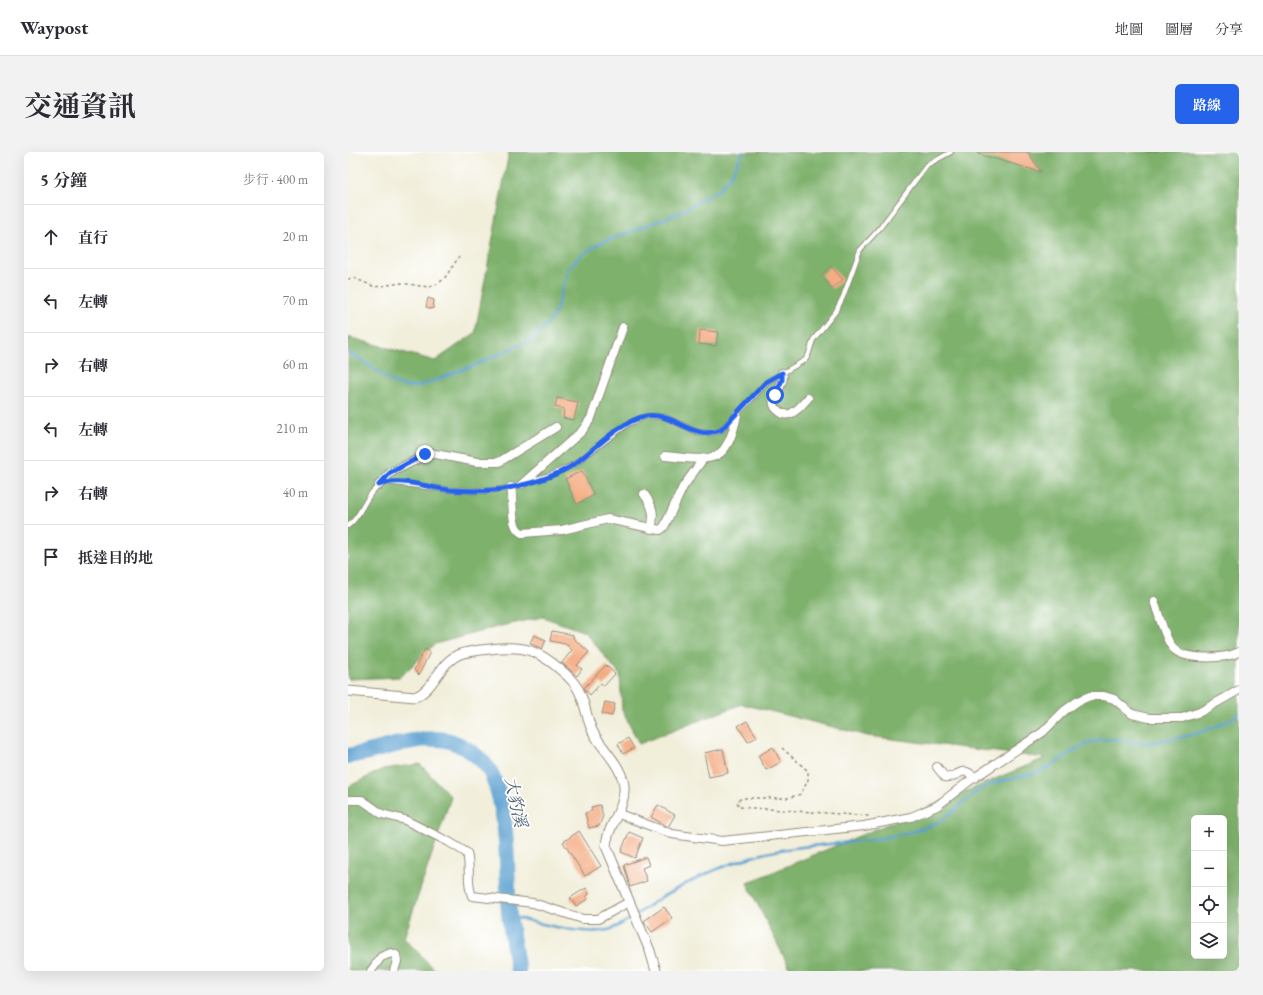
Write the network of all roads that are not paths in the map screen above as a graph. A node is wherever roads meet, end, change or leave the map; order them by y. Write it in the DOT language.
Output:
graph roads {
  1 [pos="951,152"];
  2 [pos="623,327"];
  3 [pos="782,373"];
  4 [pos="808,398"];
  5 [pos="736,415"];
  6 [pos="556,427"];
  7 [pos="665,456"];
  8 [pos="702,459"];
  9 [pos="522,484"];
  10 [pos="379,485"];
  11 [pos="511,487"];
  12 [pos="644,494"];
  13 [pos="348,526"];
  14 [pos="651,530"];
  15 [pos="1154,601"];
  16 [pos="1239,652"];
  17 [pos="1239,690"];
  18 [pos="348,691"];
  19 [pos="937,768"];
  20 [pos="975,778"];
  21 [pos="348,800"];
  22 [pos="619,814"];
  23 [pos="630,906"];
  24 [pos="370,971"];
  25 [pos="394,971"];
  26 [pos="656,971"];
  1 -- 3 [label="lane"];
  2 -- 9 [label="street"];
  3 -- 4 [label="street"];
  3 -- 5 [label="lane"];
  5 -- 8 [label="street"];
  5 -- 9 [label="lane"];
  6 -- 10 [label="street"];
  7 -- 8 [label="street"];
  8 -- 14 [label="street"];
  9 -- 11 [label="lane"];
  10 -- 11 [label="lane"];
  10 -- 13 [label="lane"];
  11 -- 14 [label="street"];
  12 -- 14 [label="street"];
  15 -- 16 [label="street"];
  17 -- 20 [label="street"];
  18 -- 22 [label="street"];
  19 -- 20 [label="street"];
  20 -- 22 [label="street"];
  21 -- 23 [label="street"];
  22 -- 23 [label="street"];
  23 -- 26 [label="street"];
  24 -- 25 [label="street"];
}
